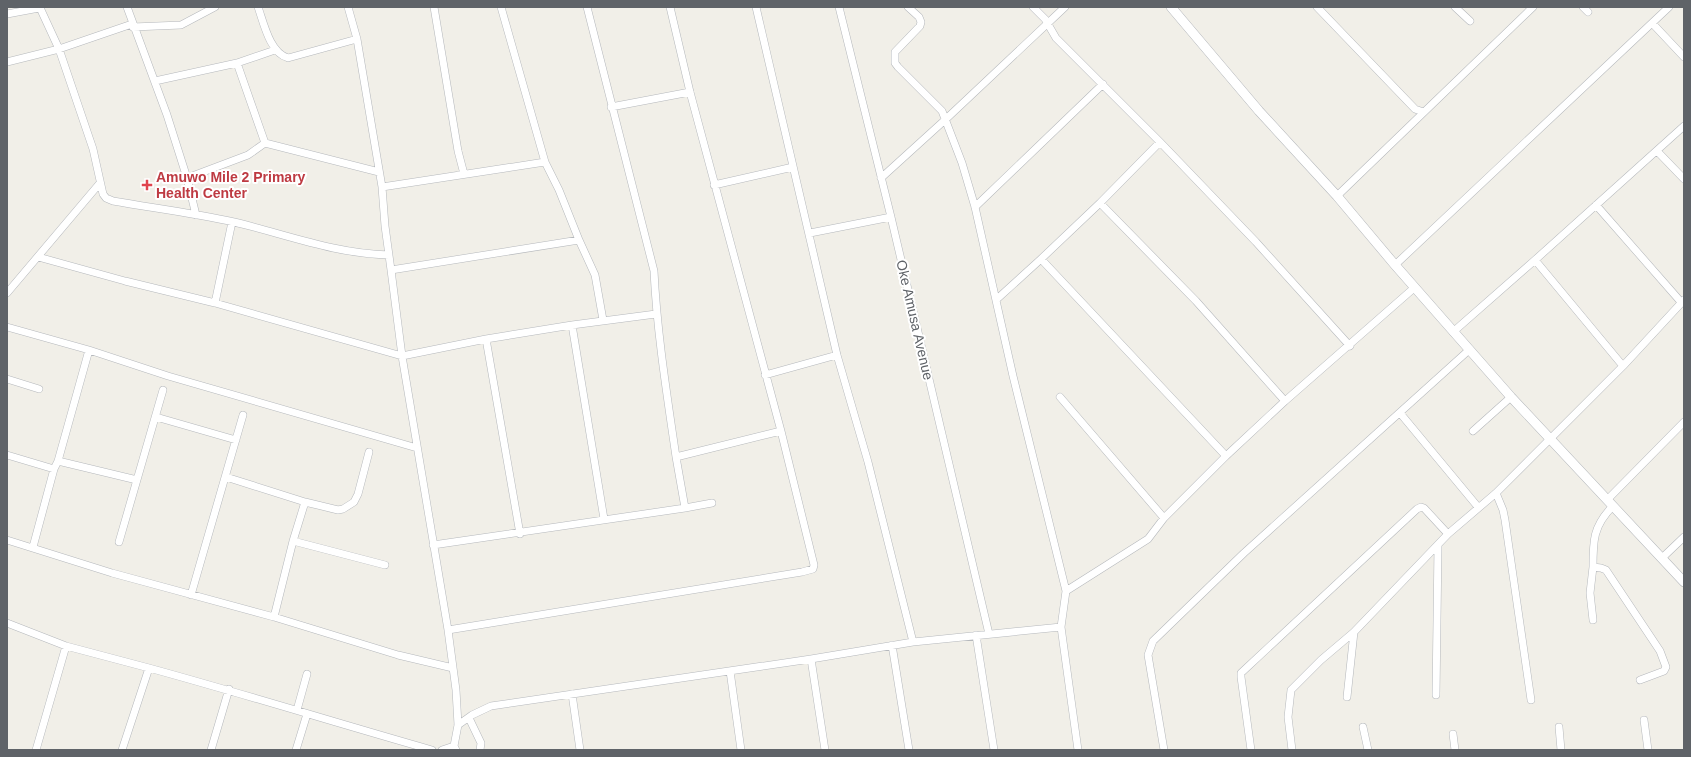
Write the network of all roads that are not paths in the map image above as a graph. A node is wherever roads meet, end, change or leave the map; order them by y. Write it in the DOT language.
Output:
graph roads {
  1 [pos="127,7"];
  2 [pos="215,7"];
  3 [pos="258,7"];
  4 [pos="348,7"];
  5 [pos="434,7"];
  6 [pos="500,7"];
  7 [pos="587,7"];
  8 [pos="670,7"];
  9 [pos="756,7"];
  10 [pos="840,7"];
  11 [pos="908,7"];
  12 [pos="1033,7"];
  13 [pos="1065,7"];
  14 [pos="1171,7"];
  15 [pos="1317,7"];
  16 [pos="1455,7"];
  17 [pos="1533,7"];
  18 [pos="1669,7"];
  19 [pos="7,14"];
  20 [pos="1470,21"];
  21 [pos="1652,22"];
  22 [pos="1048,24"];
  23 [pos="133,25"];
  24 [pos="357,39"];
  25 [pos="59,49"];
  26 [pos="275,50"];
  27 [pos="1684,57"];
  28 [pos="7,62"];
  29 [pos="237,63"];
  30 [pos="155,81"];
  31 [pos="1103,84"];
  32 [pos="690,92"];
  33 [pos="611,107"];
  34 [pos="1423,112"];
  35 [pos="946,119"];
  36 [pos="1684,126"];
  37 [pos="1160,142"];
  38 [pos="264,143"];
  39 [pos="1658,151"];
  40 [pos="545,162"];
  41 [pos="793,167"];
  42 [pos="379,172"];
  43 [pos="464,174"];
  44 [pos="187,178"];
  45 [pos="881,178"];
  46 [pos="1684,179"];
  47 [pos="100,183"];
  48 [pos="714,184"];
  49 [pos="382,187"];
  50 [pos="1337,196"];
  51 [pos="1100,203"];
  52 [pos="1596,205"];
  53 [pos="975,207"];
  54 [pos="196,215"];
  55 [pos="891,217"];
  56 [pos="232,222"];
  57 [pos="810,233"];
  58 [pos="580,240"];
  59 [pos="389,255"];
  60 [pos="38,257"];
  61 [pos="1040,259"];
  62 [pos="1535,260"];
  63 [pos="1395,265"];
  64 [pos="390,270"];
  65 [pos="1414,288"];
  66 [pos="7,293"];
  67 [pos="997,299"];
  68 [pos="1682,301"];
  69 [pos="215,302"];
  70 [pos="656,314"];
  71 [pos="603,320"];
  72 [pos="572,325"];
  73 [pos="7,327"];
  74 [pos="1453,332"];
  75 [pos="486,339"];
  76 [pos="1350,346"];
  77 [pos="89,350"];
  78 [pos="1469,350"];
  79 [pos="837,355"];
  80 [pos="402,356"];
  81 [pos="1622,366"];
  82 [pos="764,375"];
  83 [pos="7,379"];
  84 [pos="39,389"];
  85 [pos="163,390"];
  86 [pos="1060,397"];
  87 [pos="1511,397"];
  88 [pos="1286,401"];
  89 [pos="1400,413"];
  90 [pos="243,415"];
  91 [pos="156,417"];
  92 [pos="1684,422"];
  93 [pos="780,431"];
  94 [pos="1474,431"];
  95 [pos="1549,439"];
  96 [pos="236,440"];
  97 [pos="417,448"];
  98 [pos="369,452"];
  99 [pos="7,455"];
  100 [pos="676,456"];
  101 [pos="1226,456"];
  102 [pos="58,461"];
  103 [pos="54,469"];
  104 [pos="226,477"];
  105 [pos="137,480"];
  106 [pos="1496,493"];
  107 [pos="305,502"];
  108 [pos="712,503"];
  109 [pos="1610,503"];
  110 [pos="1478,507"];
  111 [pos="685,508"];
  112 [pos="1164,518"];
  113 [pos="604,519"];
  114 [pos="520,534"];
  115 [pos="1448,534"];
  116 [pos="1684,537"];
  117 [pos="7,540"];
  118 [pos="119,542"];
  119 [pos="293,542"];
  120 [pos="433,545"];
  121 [pos="1438,546"];
  122 [pos="32,547"];
  123 [pos="1662,558"];
  124 [pos="385,565"];
  125 [pos="1593,567"];
  126 [pos="1684,582"];
  127 [pos="1066,591"];
  128 [pos="191,595"];
  129 [pos="274,617"];
  130 [pos="1593,620"];
  131 [pos="7,623"];
  132 [pos="1061,627"];
  133 [pos="448,630"];
  134 [pos="1354,632"];
  135 [pos="988,634"];
  136 [pos="976,636"];
  137 [pos="913,642"];
  138 [pos="892,645"];
  139 [pos="66,646"];
  140 [pos="811,659"];
  141 [pos="149,668"];
  142 [pos="453,668"];
  143 [pos="730,671"];
  144 [pos="307,674"];
  145 [pos="1640,680"];
  146 [pos="229,690"];
  147 [pos="572,694"];
  148 [pos="1436,695"];
  149 [pos="1347,697"];
  150 [pos="1530,700"];
  151 [pos="297,710"];
  152 [pos="307,714"];
  153 [pos="469,718"];
  154 [pos="1644,720"];
  155 [pos="458,725"];
  156 [pos="1363,727"];
  157 [pos="1559,727"];
  158 [pos="1453,734"];
  159 [pos="455,748"];
  160 [pos="36,750"];
  161 [pos="122,750"];
  162 [pos="211,750"];
  163 [pos="296,750"];
  164 [pos="432,750"];
  165 [pos="442,750"];
  166 [pos="480,750"];
  167 [pos="580,750"];
  168 [pos="741,750"];
  169 [pos="825,750"];
  170 [pos="909,750"];
  171 [pos="994,750"];
  172 [pos="1078,750"];
  173 [pos="1164,750"];
  174 [pos="1251,750"];
  175 [pos="1292,750"];
  176 [pos="1368,750"];
  177 [pos="1455,750"];
  178 [pos="1561,750"];
  179 [pos="1648,750"];
  1 -- 23 [label="street"];
  2 -- 23 [label="street"];
  3 -- 26 [label="street"];
  4 -- 24 [label="street"];
  5 -- 43 [label="street"];
  6 -- 40 [label="street"];
  7 -- 33 [label="street"];
  8 -- 32 [label="street"];
  9 -- 41 [label="street"];
  10 -- 45 [label="street, Oke Amusa Avenue"];
  11 -- 35 [label="street"];
  12 -- 22 [label="street"];
  13 -- 22 [label="street"];
  14 -- 50 [label="street"];
  15 -- 34 [label="street"];
  16 -- 20 [label="street"];
  17 -- 34 [label="street"];
  18 -- 21 [label="street"];
  19 -- 25 [label="street"];
  21 -- 27 [label="street"];
  21 -- 63 [label="street"];
  22 -- 31 [label="street"];
  22 -- 35 [label="street"];
  23 -- 25 [label="street"];
  23 -- 30 [label="street"];
  24 -- 26 [label="street"];
  24 -- 42 [label="street"];
  25 -- 28 [label="street"];
  25 -- 47 [label="street"];
  26 -- 29 [label="street"];
  29 -- 30 [label="street"];
  29 -- 38 [label="street"];
  30 -- 44 [label="street"];
  31 -- 37 [label="street"];
  31 -- 53 [label="street"];
  32 -- 33 [label="street"];
  32 -- 48 [label="street"];
  33 -- 70 [label="street"];
  34 -- 50 [label="street"];
  35 -- 45 [label="street"];
  35 -- 53 [label="street"];
  36 -- 39 [label="street"];
  37 -- 51 [label="street"];
  37 -- 76 [label="street"];
  38 -- 42 [label="street"];
  38 -- 44 [label="street"];
  39 -- 46 [label="street"];
  39 -- 52 [label="street"];
  40 -- 43 [label="street"];
  40 -- 58 [label="street"];
  41 -- 48 [label="street"];
  41 -- 57 [label="street"];
  42 -- 49 [label="street"];
  43 -- 49 [label="street"];
  44 -- 54 [label="street"];
  45 -- 55 [label="street, Oke Amusa Avenue"];
  47 -- 54 [label="street"];
  47 -- 60 [label="street"];
  48 -- 82 [label="street"];
  49 -- 59 [label="street"];
  50 -- 63 [label="street"];
  51 -- 61 [label="street"];
  51 -- 88 [label="street"];
  52 -- 62 [label="street"];
  52 -- 68 [label="street"];
  53 -- 67 [label="street"];
  54 -- 56 [label="street"];
  55 -- 57 [label="street"];
  55 -- 135 [label="street, Oke Amusa Avenue"];
  56 -- 59 [label="street"];
  56 -- 69 [label="street"];
  57 -- 79 [label="street"];
  58 -- 64 [label="street"];
  58 -- 71 [label="street"];
  59 -- 64 [label="street"];
  60 -- 66 [label="street"];
  60 -- 69 [label="street"];
  61 -- 67 [label="street"];
  61 -- 101 [label="street"];
  62 -- 74 [label="street"];
  62 -- 81 [label="street"];
  63 -- 65 [label="street"];
  64 -- 80 [label="street"];
  65 -- 74 [label="street"];
  65 -- 76 [label="street"];
  67 -- 127 [label="street"];
  68 -- 81 [label="street"];
  69 -- 80 [label="street"];
  70 -- 71 [label="street"];
  70 -- 100 [label="street"];
  71 -- 72 [label="street"];
  72 -- 75 [label="street"];
  72 -- 113 [label="street"];
  73 -- 77 [label="street"];
  74 -- 78 [label="street"];
  75 -- 80 [label="street"];
  75 -- 114 [label="street"];
  76 -- 88 [label="street"];
  77 -- 97 [label="street"];
  77 -- 102 [label="street"];
  78 -- 87 [label="street"];
  78 -- 89 [label="street"];
  79 -- 82 [label="street"];
  79 -- 137 [label="street"];
  80 -- 97 [label="street"];
  81 -- 95 [label="street"];
  82 -- 93 [label="street"];
  83 -- 84 [label="street"];
  85 -- 91 [label="street"];
  86 -- 112 [label="street"];
  87 -- 94 [label="street"];
  87 -- 95 [label="street"];
  88 -- 101 [label="street"];
  89 -- 110 [label="street"];
  89 -- 173 [label="street"];
  90 -- 96 [label="street"];
  91 -- 96 [label="street"];
  91 -- 105 [label="street"];
  92 -- 109 [label="street"];
  93 -- 100 [label="street"];
  93 -- 133 [label="street"];
  95 -- 106 [label="street"];
  95 -- 109 [label="street"];
  96 -- 104 [label="street"];
  97 -- 120 [label="street"];
  98 -- 107 [label="street"];
  99 -- 103 [label="street"];
  100 -- 111 [label="street"];
  101 -- 112 [label="street"];
  102 -- 103 [label="street"];
  102 -- 105 [label="street"];
  103 -- 122 [label="street"];
  104 -- 107 [label="street"];
  104 -- 128 [label="street"];
  105 -- 118 [label="street"];
  106 -- 110 [label="street"];
  106 -- 150 [label="street"];
  107 -- 119 [label="street"];
  108 -- 111 [label="street"];
  109 -- 123 [label="street"];
  109 -- 125 [label="street"];
  110 -- 115 [label="street"];
  111 -- 113 [label="street"];
  112 -- 127 [label="street"];
  113 -- 114 [label="street"];
  114 -- 120 [label="street"];
  115 -- 121 [label="street"];
  115 -- 174 [label="street"];
  116 -- 123 [label="street"];
  117 -- 122 [label="street"];
  119 -- 124 [label="street"];
  119 -- 129 [label="street"];
  120 -- 133 [label="street"];
  121 -- 134 [label="street"];
  121 -- 148 [label="street"];
  122 -- 128 [label="street"];
  123 -- 126 [label="street"];
  125 -- 130 [label="street"];
  125 -- 145 [label="street"];
  127 -- 132 [label="street"];
  128 -- 129 [label="street"];
  129 -- 142 [label="street"];
  131 -- 139 [label="street"];
  132 -- 135 [label="street"];
  132 -- 172 [label="street"];
  133 -- 142 [label="street"];
  134 -- 149 [label="street"];
  134 -- 175 [label="street"];
  135 -- 136 [label="street"];
  136 -- 137 [label="street"];
  136 -- 171 [label="street"];
  137 -- 138 [label="street"];
  138 -- 140 [label="street"];
  138 -- 170 [label="street"];
  139 -- 141 [label="street"];
  139 -- 160 [label="street"];
  140 -- 143 [label="street"];
  140 -- 169 [label="street"];
  141 -- 146 [label="street"];
  141 -- 161 [label="street"];
  142 -- 155 [label="street"];
  143 -- 147 [label="street"];
  143 -- 168 [label="street"];
  144 -- 151 [label="street"];
  146 -- 151 [label="street"];
  146 -- 162 [label="street"];
  147 -- 153 [label="street"];
  147 -- 167 [label="street"];
  151 -- 152 [label="street"];
  152 -- 163 [label="street"];
  152 -- 164 [label="street"];
  153 -- 155 [label="street"];
  153 -- 166 [label="street"];
  154 -- 179 [label="street"];
  155 -- 159 [label="street"];
  156 -- 176 [label="street"];
  157 -- 178 [label="street"];
  158 -- 177 [label="street"];
  159 -- 165 [label="street"];
}
